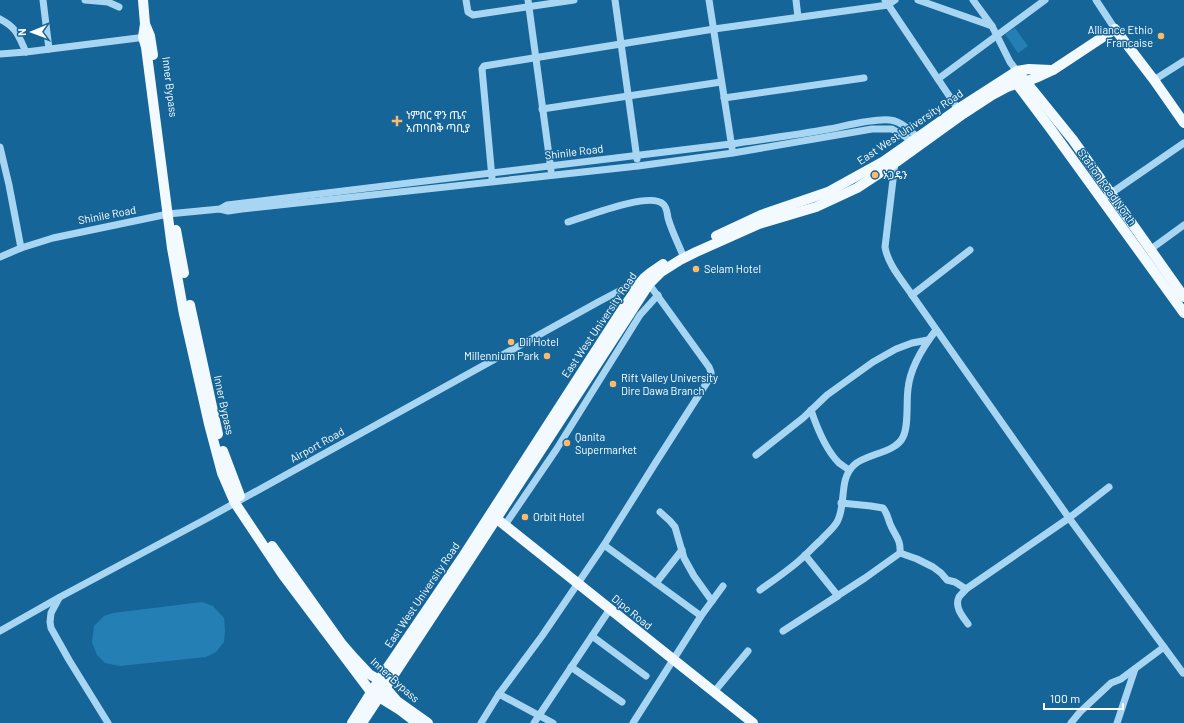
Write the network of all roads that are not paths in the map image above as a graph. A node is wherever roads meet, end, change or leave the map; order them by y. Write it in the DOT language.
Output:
graph roads {
  1 [pos="43,0"];
  2 [pos="85,0"];
  3 [pos="143,0"];
  4 [pos="466,0"];
  5 [pos="574,0"];
  6 [pos="615,0"];
  7 [pos="709,0"];
  8 [pos="796,0"];
  9 [pos="895,0"];
  10 [pos="918,0"];
  11 [pos="973,0"];
  12 [pos="1045,0"];
  13 [pos="1096,0"];
  14 [pos="886,3"];
  15 [pos="528,4"];
  16 [pos="119,7"];
  17 [pos="798,17"];
  18 [pos="0,19"];
  19 [pos="992,26"];
  20 [pos="714,29"];
  21 [pos="1115,29"];
  22 [pos="997,35"];
  23 [pos="146,37"];
  24 [pos="622,44"];
  25 [pos="49,49"];
  26 [pos="26,52"];
  27 [pos="0,54"];
  28 [pos="536,58"];
  29 [pos="1184,61"];
  30 [pos="1053,70"];
  31 [pos="1014,72"];
  32 [pos="864,78"];
  33 [pos="938,79"];
  34 [pos="1154,80"];
  35 [pos="721,82"];
  36 [pos="1021,83"];
  37 [pos="629,97"];
  38 [pos="724,98"];
  39 [pos="542,109"];
  40 [pos="960,111"];
  41 [pos="1184,123"];
  42 [pos="917,143"];
  43 [pos="1184,143"];
  44 [pos="731,144"];
  45 [pos="0,147"];
  46 [pos="733,153"];
  47 [pos="637,156"];
  48 [pos="894,159"];
  49 [pos="550,166"];
  50 [pos="638,166"];
  51 [pos="491,173"];
  52 [pos="552,176"];
  53 [pos="492,182"];
  54 [pos="1106,197"];
  55 [pos="220,209"];
  56 [pos="170,214"];
  57 [pos="568,222"];
  58 [pos="1184,225"];
  59 [pos="21,248"];
  60 [pos="1151,249"];
  61 [pos="970,250"];
  62 [pos="683,255"];
  63 [pos="0,257"];
  64 [pos="647,281"];
  65 [pos="658,295"];
  66 [pos="912,295"];
  67 [pos="1184,297"];
  68 [pos="1184,313"];
  69 [pos="936,330"];
  70 [pos="928,340"];
  71 [pos="811,410"];
  72 [pos="756,455"];
  73 [pos="849,470"];
  74 [pos="1109,487"];
  75 [pos="238,501"];
  76 [pos="841,503"];
  77 [pos="660,512"];
  78 [pos="494,516"];
  79 [pos="1069,518"];
  80 [pos="506,525"];
  81 [pos="604,545"];
  82 [pos="682,550"];
  83 [pos="900,553"];
  84 [pos="805,555"];
  85 [pos="577,583"];
  86 [pos="656,583"];
  87 [pos="722,586"];
  88 [pos="966,589"];
  89 [pos="760,590"];
  90 [pos="838,596"];
  91 [pos="60,597"];
  92 [pos="712,601"];
  93 [pos="610,609"];
  94 [pos="701,616"];
  95 [pos="968,624"];
  96 [pos="0,631"];
  97 [pos="592,636"];
  98 [pos="1164,647"];
  99 [pos="748,651"];
  100 [pos="673,660"];
  101 [pos="571,667"];
  102 [pos="1135,669"];
  103 [pos="1183,673"];
  104 [pos="646,676"];
  105 [pos="379,680"];
  106 [pos="386,688"];
  107 [pos="714,692"];
  108 [pos="499,694"];
  109 [pos="375,695"];
  110 [pos="622,702"];
  111 [pos="539,716"];
  112 [pos="108,723"];
  113 [pos="352,723"];
  114 [pos="362,723"];
  115 [pos="417,723"];
  116 [pos="428,723"];
  117 [pos="480,723"];
  118 [pos="534,723"];
  119 [pos="553,723"];
  120 [pos="633,723"];
  121 [pos="753,723"];
  122 [pos="1071,723"];
  123 [pos="1117,723"];
  1 -- 25 [label="street"];
  2 -- 16 [label="street"];
  3 -- 23 [label="main road, Inner Bypass"];
  4 -- 15 [label="street"];
  5 -- 15 [label="street"];
  6 -- 24 [label="street"];
  7 -- 20 [label="street"];
  8 -- 17 [label="street"];
  9 -- 14 [label="street"];
  10 -- 19 [label="street"];
  11 -- 19 [label="street"];
  12 -- 22 [label="street"];
  13 -- 21 [label="street"];
  14 -- 17 [label="street"];
  14 -- 33 [label="street"];
  15 -- 28 [label="street"];
  17 -- 20 [label="street"];
  18 -- 26 [label="street"];
  19 -- 22 [label="street"];
  20 -- 24 [label="street"];
  20 -- 35 [label="street"];
  21 -- 30 [label="main road, East West University Road"];
  21 -- 34 [label="main road"];
  22 -- 31 [label="street"];
  22 -- 33 [label="street"];
  23 -- 25 [label="street"];
  23 -- 56 [label="main road, Inner Bypass"];
  24 -- 28 [label="street"];
  24 -- 37 [label="street"];
  25 -- 26 [label="street"];
  26 -- 27 [label="street"];
  28 -- 39 [label="street"];
  28 -- 51 [label="street"];
  29 -- 34 [label="street"];
  30 -- 31 [label="main road"];
  30 -- 36 [label="main road, East West University Road"];
  31 -- 36 [label="main road, Station Road North"];
  31 -- 40 [label="main road, East West University Road"];
  32 -- 38 [label="street"];
  33 -- 40 [label="street"];
  34 -- 41 [label="main road"];
  35 -- 37 [label="street"];
  35 -- 38 [label="street"];
  36 -- 40 [label="main road, East West University Road"];
  36 -- 54 [label="main road, Station Road North"];
  37 -- 39 [label="street"];
  37 -- 47 [label="street"];
  38 -- 44 [label="street"];
  39 -- 49 [label="street"];
  40 -- 42 [label="main road, East West University Road"];
  42 -- 44 [label="street, Shinile Road"];
  42 -- 46 [label="street, Shinile Road"];
  42 -- 48 [label="main road, East West University Road"];
  43 -- 54 [label="street"];
  44 -- 46 [label="street"];
  44 -- 47 [label="street, Shinile Road"];
  45 -- 59 [label="street"];
  46 -- 50 [label="street, Shinile Road"];
  47 -- 49 [label="street, Shinile Road"];
  47 -- 50 [label="street"];
  48 -- 62 [label="main road, East West University Road"];
  48 -- 66 [label="street"];
  49 -- 51 [label="street, Shinile Road"];
  49 -- 52 [label="street"];
  50 -- 52 [label="street, Shinile Road"];
  51 -- 53 [label="street"];
  51 -- 55 [label="street, Shinile Road"];
  52 -- 53 [label="street, Shinile Road"];
  53 -- 55 [label="street, Shinile Road"];
  54 -- 60 [label="main road, Station Road North"];
  54 -- 68 [label="main road, Station Road North"];
  55 -- 56 [label="street, Shinile Road"];
  56 -- 59 [label="street, Shinile Road"];
  56 -- 75 [label="main road, Inner Bypass"];
  57 -- 62 [label="street"];
  58 -- 60 [label="street"];
  59 -- 63 [label="street, Shinile Road"];
  60 -- 67 [label="main road, Station Road North"];
  61 -- 66 [label="street"];
  62 -- 64 [label="main road, East West University Road"];
  64 -- 65 [label="street"];
  64 -- 75 [label="street, Airport Road"];
  64 -- 78 [label="main road, East West University Road"];
  65 -- 80 [label="street"];
  65 -- 81 [label="street"];
  66 -- 69 [label="street"];
  69 -- 70 [label="street"];
  69 -- 79 [label="street"];
  70 -- 71 [label="street"];
  70 -- 73 [label="street"];
  71 -- 72 [label="street"];
  71 -- 73 [label="street"];
  73 -- 76 [label="street"];
  74 -- 79 [label="street"];
  75 -- 91 [label="street, Airport Road"];
  75 -- 105 [label="main road, Inner Bypass"];
  75 -- 109 [label="main road, Inner Bypass"];
  76 -- 83 [label="street"];
  76 -- 84 [label="street"];
  77 -- 82 [label="street"];
  78 -- 80 [label="main road, Dipo Road"];
  78 -- 105 [label="main road, East West University Road"];
  78 -- 106 [label="main road, East West University Road"];
  79 -- 88 [label="street"];
  79 -- 98 [label="street"];
  80 -- 85 [label="main road, Dipo Road"];
  81 -- 85 [label="street"];
  81 -- 86 [label="street"];
  82 -- 86 [label="street"];
  82 -- 92 [label="street"];
  83 -- 88 [label="street"];
  83 -- 90 [label="street"];
  84 -- 89 [label="street"];
  84 -- 90 [label="street"];
  85 -- 93 [label="main road, Dipo Road"];
  85 -- 108 [label="street"];
  86 -- 94 [label="street"];
  87 -- 92 [label="street"];
  88 -- 95 [label="street"];
  90 -- 90 [label="street"];
  91 -- 96 [label="street, Airport Road"];
  91 -- 112 [label="street"];
  92 -- 94 [label="street"];
  93 -- 97 [label="street"];
  93 -- 100 [label="main road, Dipo Road"];
  94 -- 100 [label="street"];
  97 -- 101 [label="street"];
  97 -- 104 [label="street"];
  98 -- 102 [label="street"];
  98 -- 103 [label="street"];
  99 -- 107 [label="street"];
  100 -- 107 [label="main road, Dipo Road"];
  100 -- 120 [label="street"];
  101 -- 110 [label="street"];
  101 -- 111 [label="street"];
  102 -- 122 [label="street"];
  102 -- 123 [label="street"];
  105 -- 106 [label="main road, Inner Bypass"];
  105 -- 109 [label="main road, East West University Road"];
  106 -- 109 [label="main road, East West University Road"];
  106 -- 116 [label="main road, Inner Bypass"];
  107 -- 121 [label="main road, Dipo Road"];
  108 -- 111 [label="street"];
  108 -- 117 [label="street"];
  109 -- 113 [label="main road, East West University Road"];
  109 -- 114 [label="main road, East West University Road"];
  109 -- 115 [label="main road, Inner Bypass"];
  111 -- 118 [label="street"];
  111 -- 119 [label="street"];
}
